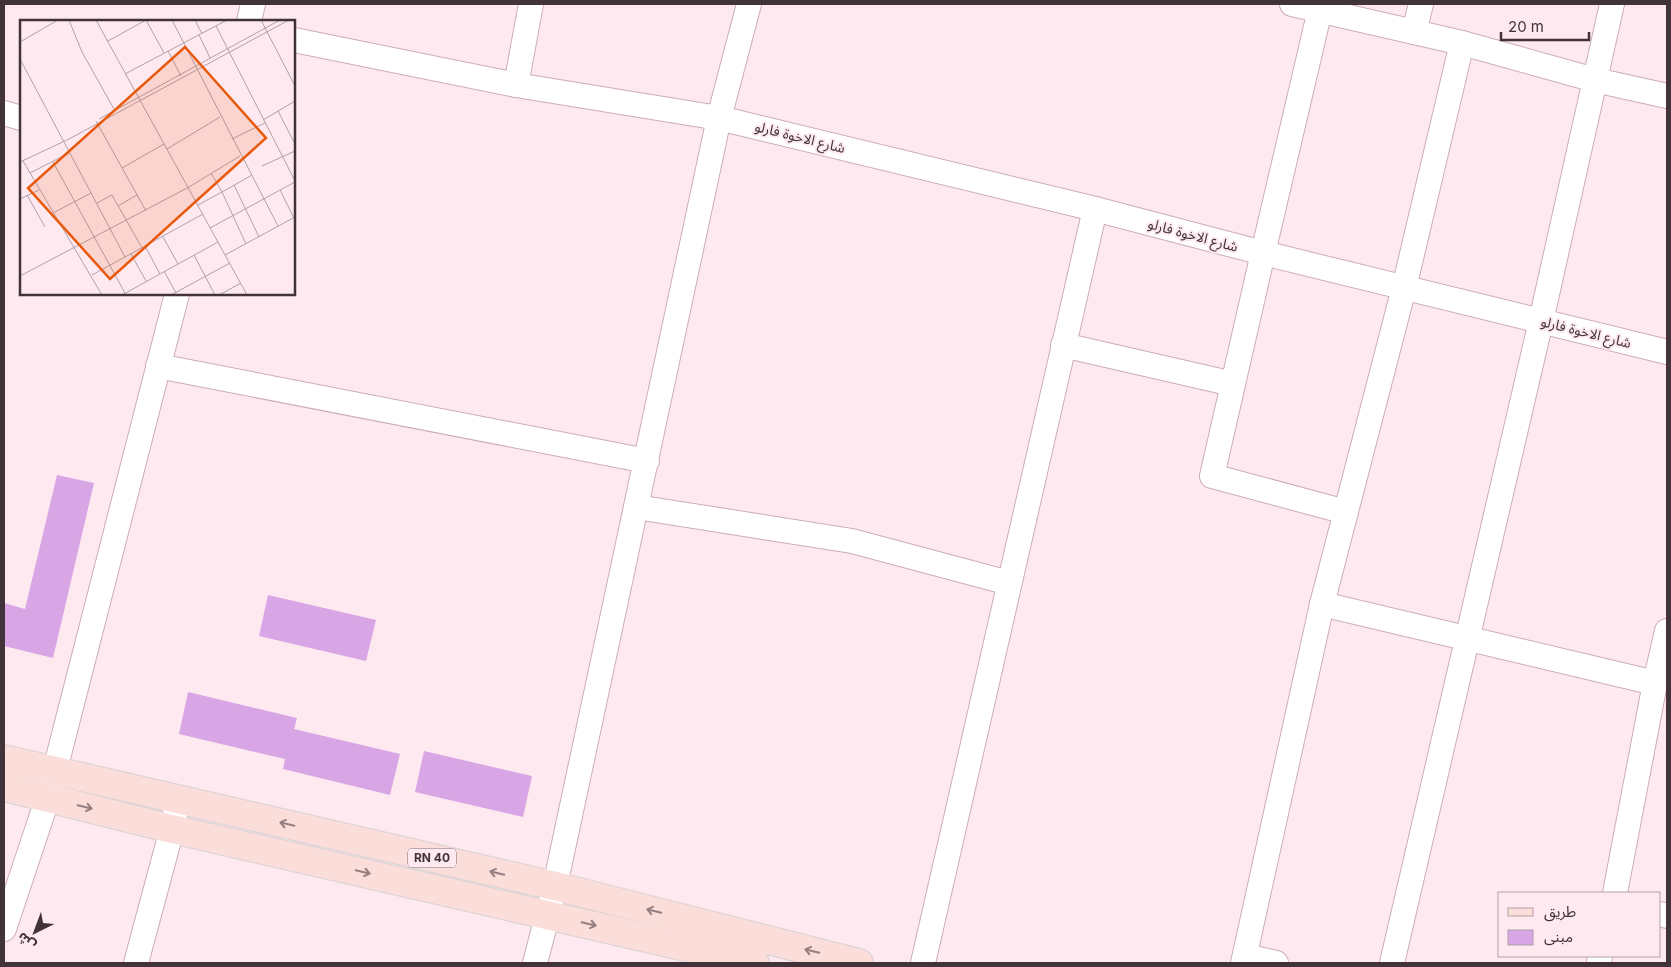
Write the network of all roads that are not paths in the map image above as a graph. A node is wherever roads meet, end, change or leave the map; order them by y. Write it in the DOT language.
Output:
graph roads {
  1 [pos="253,4"];
  2 [pos="531,4"];
  3 [pos="749,4"];
  4 [pos="1292,4"];
  5 [pos="1421,4"];
  6 [pos="1612,4"];
  7 [pos="1320,10"];
  8 [pos="250,20"];
  9 [pos="1414,32"];
  10 [pos="295,40"];
  11 [pos="1462,43"];
  12 [pos="1595,80"];
  13 [pos="516,85"];
  14 [pos="1667,96"];
  15 [pos="4,112"];
  16 [pos="20,118"];
  17 [pos="719,118"];
  18 [pos="1095,209"];
  19 [pos="1263,253"];
  20 [pos="1404,288"];
  21 [pos="177,295"];
  22 [pos="1541,321"];
  23 [pos="1063,344"];
  24 [pos="1667,352"];
  25 [pos="158,366"];
  26 [pos="1233,384"];
  27 [pos="646,461"];
  28 [pos="636,507"];
  29 [pos="1346,512"];
  30 [pos="1009,583"];
  31 [pos="1322,604"];
  32 [pos="1667,631"];
  33 [pos="1468,639"];
  34 [pos="1655,683"];
  35 [pos="4,759"];
  36 [pos="54,771"];
  37 [pos="4,788"];
  38 [pos="48,797"];
  39 [pos="178,800"];
  40 [pos="172,829"];
  41 [pos="327,834"];
  42 [pos="324,864"];
  43 [pos="555,886"];
  44 [pos="1615,892"];
  45 [pos="548,915"];
  46 [pos="4,929"];
  47 [pos="1244,959"];
  48 [pos="136,963"];
  49 [pos="535,963"];
  50 [pos="752,963"];
  51 [pos="859,963"];
  52 [pos="923,963"];
  53 [pos="1276,963"];
  54 [pos="1392,963"];
  1 -- 8 [label="street"];
  2 -- 13 [label="street"];
  3 -- 17 [label="street"];
  4 -- 7 [label="street"];
  5 -- 9 [label="street"];
  6 -- 12 [label="street"];
  7 -- 9 [label="street"];
  7 -- 19 [label="street"];
  9 -- 11 [label="street"];
  10 -- 13 [label="street, شارع الاخوة فارلو"];
  11 -- 12 [label="street"];
  11 -- 20 [label="street"];
  12 -- 14 [label="street"];
  12 -- 22 [label="street"];
  13 -- 17 [label="street, شارع الاخوة فارلو"];
  15 -- 16 [label="street"];
  17 -- 18 [label="street, شارع الاخوة فارلو"];
  17 -- 27 [label="street"];
  18 -- 19 [label="street, شارع الاخوة فارلو"];
  18 -- 23 [label="street"];
  19 -- 20 [label="street, شارع الاخوة فارلو"];
  19 -- 26 [label="street"];
  20 -- 22 [label="street, شارع الاخوة فارلو"];
  20 -- 29 [label="street"];
  21 -- 25 [label="street"];
  22 -- 24 [label="street, شارع الاخوة فارلو"];
  22 -- 33 [label="street"];
  23 -- 26 [label="street"];
  23 -- 30 [label="street"];
  25 -- 27 [label="street"];
  25 -- 36 [label="street"];
  26 -- 29 [label="street"];
  27 -- 28 [label="street"];
  28 -- 30 [label="street"];
  28 -- 43 [label="street"];
  29 -- 31 [label="street"];
  30 -- 52 [label="street"];
  31 -- 33 [label="street"];
  31 -- 47 [label="street"];
  32 -- 34 [label="street"];
  33 -- 34 [label="street"];
  33 -- 54 [label="street"];
  34 -- 44 [label="street"];
  35 -- 36 [label="main road, RN 40"];
  36 -- 38 [label="street"];
  36 -- 39 [label="main road, RN 40"];
  37 -- 38 [label="main road, RN 40"];
  38 -- 40 [label="main road, RN 40, one-way"];
  38 -- 46 [label="street"];
  39 -- 40 [label="street"];
  41 -- 39 [label="main road, RN 40, one-way"];
  40 -- 42 [label="main road, RN 40"];
  40 -- 48 [label="street"];
  41 -- 42 [label="main road"];
  43 -- 41 [label="main road, RN 40, one-way"];
  42 -- 45 [label="main road, RN 40, one-way"];
  43 -- 45 [label="street"];
  51 -- 43 [label="main road, RN 40, one-way"];
  45 -- 49 [label="street"];
  45 -- 50 [label="main road, RN 40, one-way"];
  47 -- 53 [label="street"];
}
